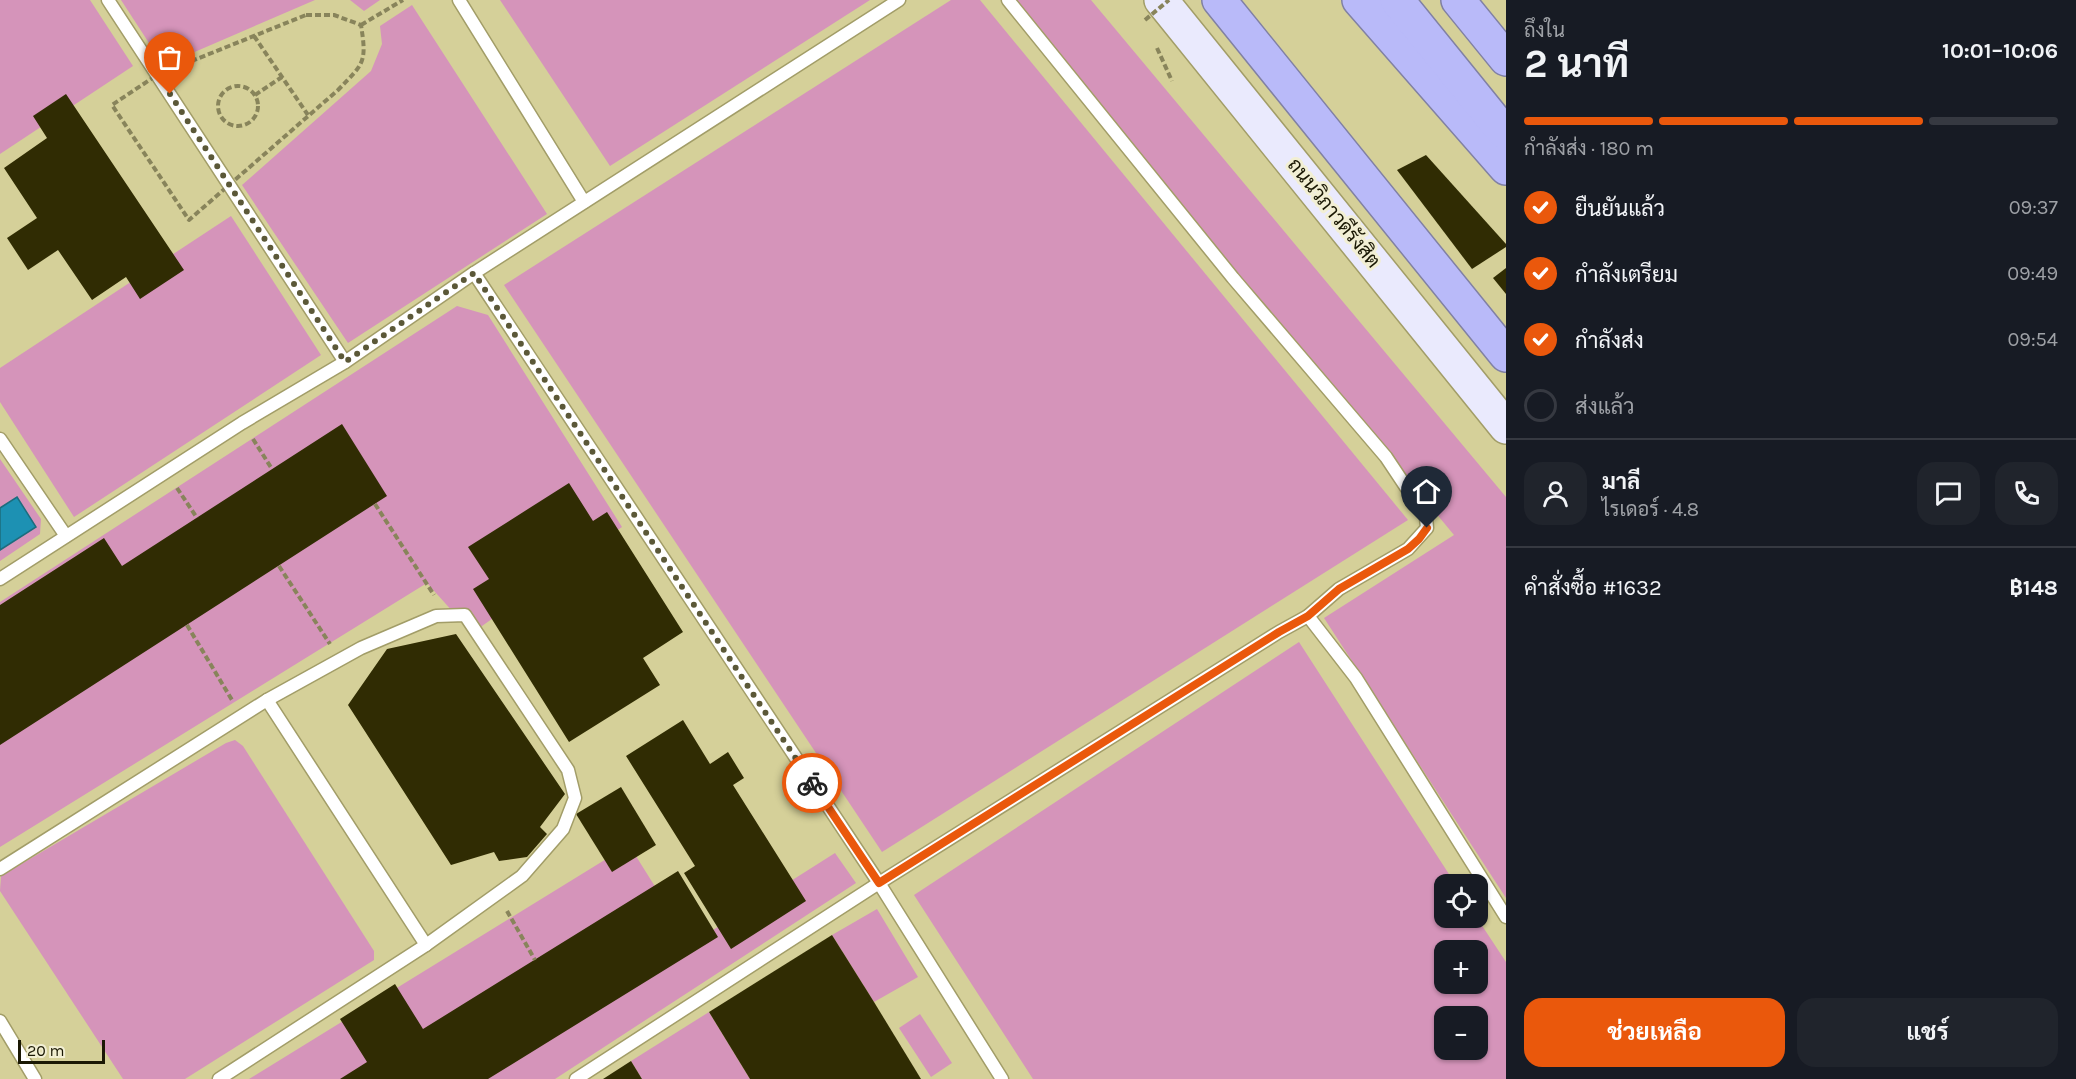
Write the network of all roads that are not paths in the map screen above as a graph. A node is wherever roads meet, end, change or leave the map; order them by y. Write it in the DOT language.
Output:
graph roads {
  1 [pos="108,0"];
  2 [pos="459,0"];
  3 [pos="899,0"];
  4 [pos="1008,0"];
  5 [pos="1219,0"];
  6 [pos="1359,0"];
  7 [pos="1397,0"];
  8 [pos="1458,0"];
  9 [pos="1153,10"];
  10 [pos="1506,59"];
  11 [pos="1506,134"];
  12 [pos="1506,168"];
  13 [pos="584,202"];
  14 [pos="474,273"];
  15 [pos="1506,355"];
  16 [pos="345,362"];
  17 [pos="1506,426"];
  18 [pos="0,440"];
  19 [pos="66,536"];
  20 [pos="0,579"];
  21 [pos="1308,616"];
  22 [pos="267,700"];
  23 [pos="0,869"];
  24 [pos="879,883"];
  25 [pos="1506,917"];
  26 [pos="426,945"];
  27 [pos="0,1021"];
  28 [pos="35,1079"];
  29 [pos="219,1079"];
  30 [pos="576,1079"];
  31 [pos="1002,1079"];
  1 -- 16 [label="lane"];
  2 -- 13 [label="lane"];
  3 -- 13 [label="lane"];
  4 -- 21 [label="lane"];
  5 -- 15 [label="highway"];
  6 -- 12 [label="highway"];
  7 -- 11 [label="highway"];
  8 -- 10 [label="highway"];
  9 -- 17 [label="main road, ถนนวิภาวดีรังสิต"];
  13 -- 14 [label="lane"];
  14 -- 16 [label="lane"];
  14 -- 24 [label="lane"];
  16 -- 19 [label="lane"];
  18 -- 19 [label="lane"];
  19 -- 20 [label="lane"];
  21 -- 24 [label="lane"];
  21 -- 25 [label="lane"];
  22 -- 23 [label="lane"];
  22 -- 26 [label="lane"];
  22 -- 26 [label="lane"];
  24 -- 30 [label="lane"];
  24 -- 31 [label="lane"];
  26 -- 29 [label="lane"];
  27 -- 28 [label="lane"];
}
